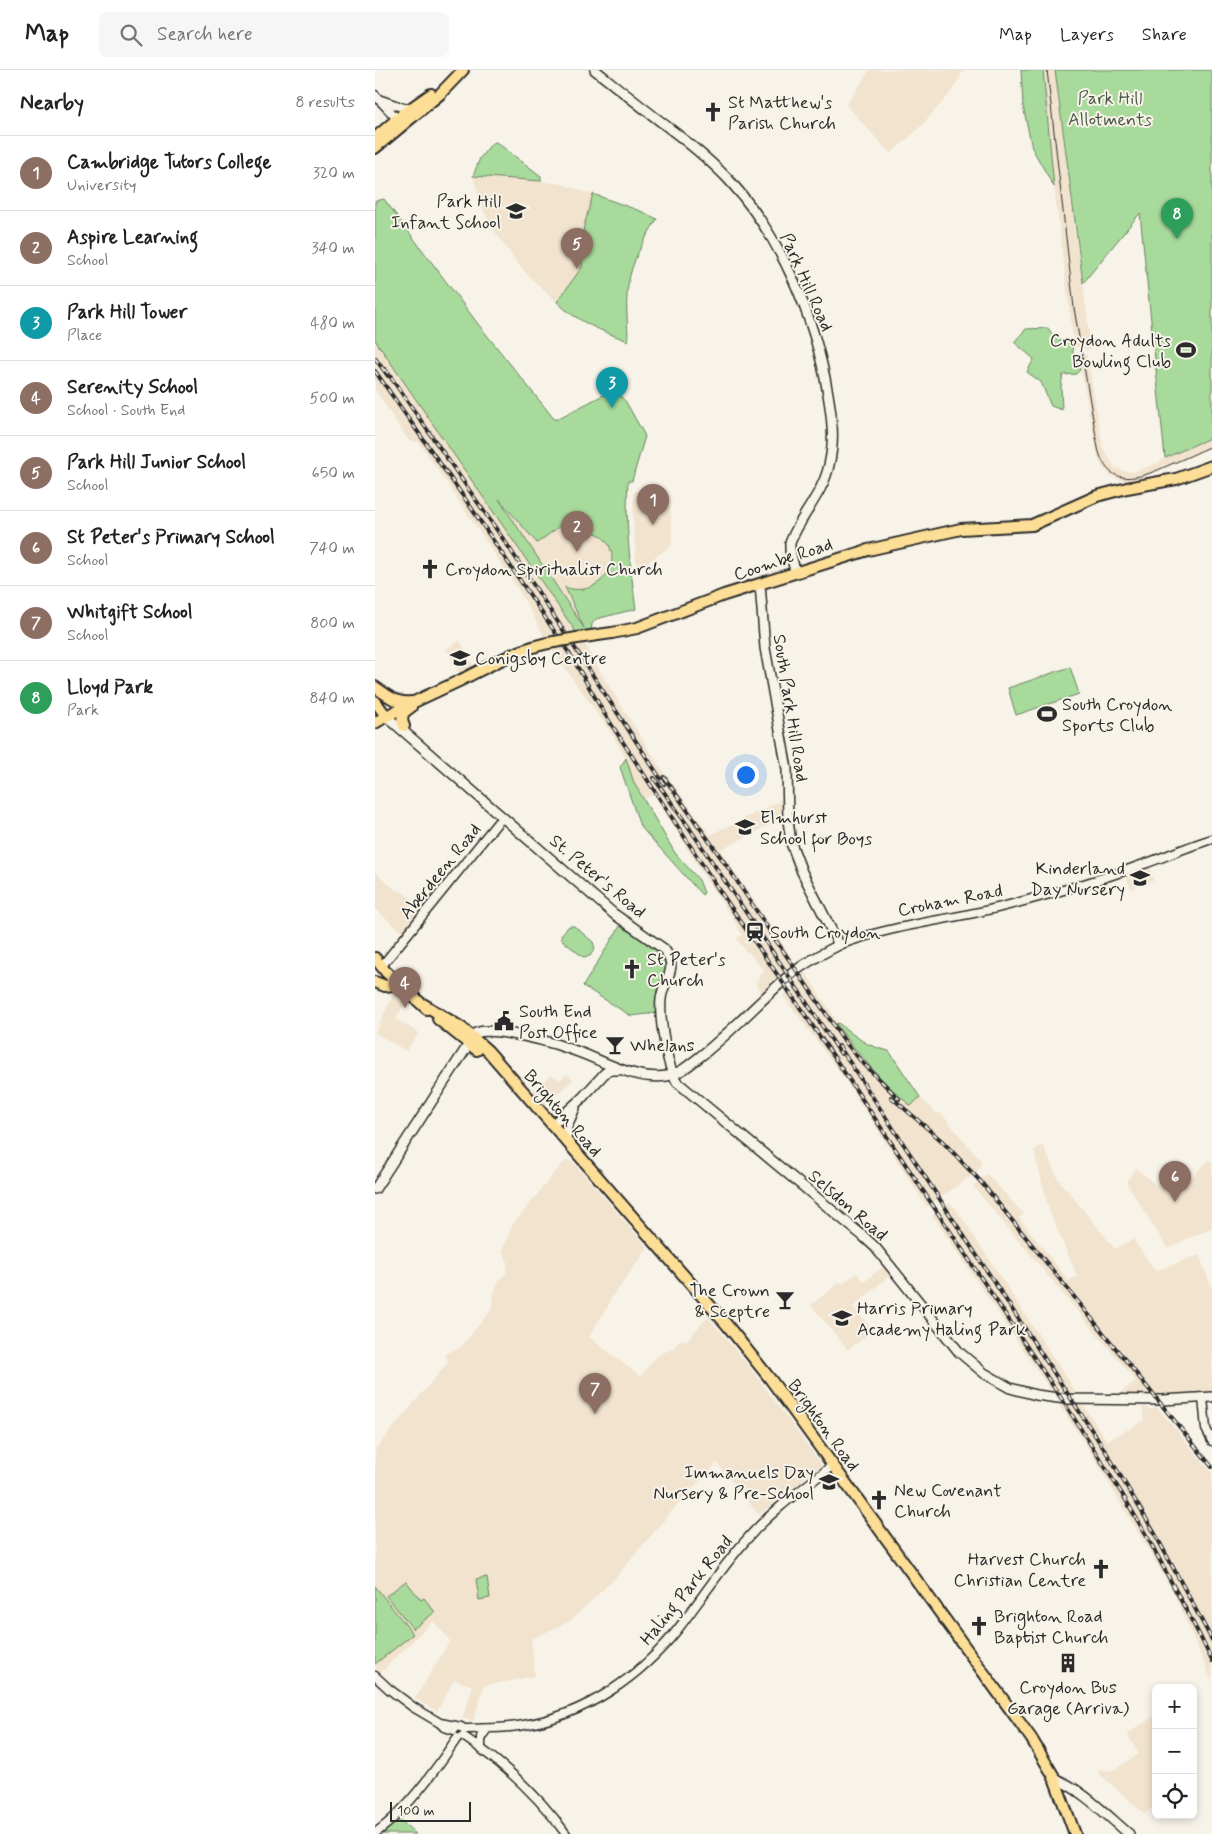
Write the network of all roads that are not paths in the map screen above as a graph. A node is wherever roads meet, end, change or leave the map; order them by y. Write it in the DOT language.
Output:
graph roads {
  1 [pos="463,70"];
  2 [pos="595,70"];
  3 [pos="450,82"];
  4 [pos="377,97"];
  5 [pos="411,108"];
  6 [pos="400,122"];
  7 [pos="375,138"];
  8 [pos="375,148"];
  9 [pos="1212,466"];
  10 [pos="795,572"];
  11 [pos="759,584"];
  12 [pos="375,687"];
  13 [pos="375,701"];
  14 [pos="417,701"];
  15 [pos="389,714"];
  16 [pos="375,723"];
  17 [pos="404,726"];
  18 [pos="414,740"];
  19 [pos="504,818"];
  20 [pos="1212,839"];
  21 [pos="839,945"];
  22 [pos="378,963"];
  23 [pos="395,980"];
  24 [pos="379,983"];
  25 [pos="472,1040"];
  26 [pos="589,1057"];
  27 [pos="619,1070"];
  28 [pos="607,1071"];
  29 [pos="673,1075"];
  30 [pos="581,1099"];
  31 [pos="552,1125"];
  32 [pos="566,1141"];
  33 [pos="375,1189"];
  34 [pos="1207,1398"];
  35 [pos="1212,1441"];
  36 [pos="833,1465"];
  37 [pos="375,1676"];
  38 [pos="487,1729"];
  39 [pos="459,1732"];
  40 [pos="481,1748"];
  41 [pos="1055,1779"];
  42 [pos="1075,1790"];
  43 [pos="1059,1792"];
  44 [pos="375,1833"];
  45 [pos="567,1834"];
  46 [pos="1075,1834"];
  47 [pos="1129,1834"];
  1 -- 3 [label="main road"];
  2 -- 10 [label="main road, Park Hill Road"];
  3 -- 5 [label="main road"];
  3 -- 6 [label="main road"];
  4 -- 5 [label="street"];
  4 -- 6 [label="street"];
  5 -- 6 [label="main road"];
  6 -- 7 [label="main road"];
  6 -- 8 [label="main road"];
  9 -- 10 [label="main road, Coombe Road"];
  10 -- 11 [label="main road, Coombe Road"];
  11 -- 14 [label="main road, Coombe Road, bridge"];
  11 -- 21 [label="main road, South Park Hill Road"];
  12 -- 14 [label="main road"];
  12 -- 15 [label="main road"];
  13 -- 15 [label="main road"];
  14 -- 15 [label="main road, Coombe Road"];
  14 -- 17 [label="main road"];
  15 -- 16 [label="main road, Coombe Road"];
  15 -- 17 [label="main road, St. Peter's Road"];
  15 -- 18 [label="main road, St. Peter's Road"];
  17 -- 18 [label="main road, St. Peter's Road"];
  18 -- 19 [label="main road, St. Peter's Road"];
  19 -- 22 [label="street, Aberdeen Road"];
  19 -- 29 [label="main road, St. Peter's Road"];
  20 -- 21 [label="street, Croham Road"];
  21 -- 29 [label="main road, Croham Road"];
  22 -- 23 [label="main road, Brighton Road"];
  23 -- 24 [label="main road"];
  23 -- 25 [label="main road, Brighton Road"];
  25 -- 26 [label="main road"];
  25 -- 31 [label="main road, Brighton Road"];
  25 -- 33 [label="main road"];
  26 -- 27 [label="main road"];
  26 -- 28 [label="main road"];
  27 -- 28 [label="main road"];
  27 -- 29 [label="main road"];
  28 -- 30 [label="main road"];
  29 -- 34 [label="main road, Selsdon Road"];
  30 -- 31 [label="main road"];
  30 -- 32 [label="main road"];
  31 -- 32 [label="main road, Brighton Road"];
  32 -- 36 [label="main road, Brighton Road"];
  34 -- 35 [label="street"];
  36 -- 38 [label="street, Haling Park Road"];
  36 -- 41 [label="main road, Brighton Road"];
  37 -- 39 [label="street, Haling Park Road"];
  38 -- 39 [label="street, Haling Park Road"];
  38 -- 40 [label="street"];
  39 -- 40 [label="street"];
  39 -- 44 [label="street"];
  40 -- 45 [label="street"];
  41 -- 42 [label="main road"];
  41 -- 43 [label="main road, Brighton Road"];
  42 -- 43 [label="main road"];
  42 -- 47 [label="main road"];
  43 -- 46 [label="main road, Brighton Road"];
}
